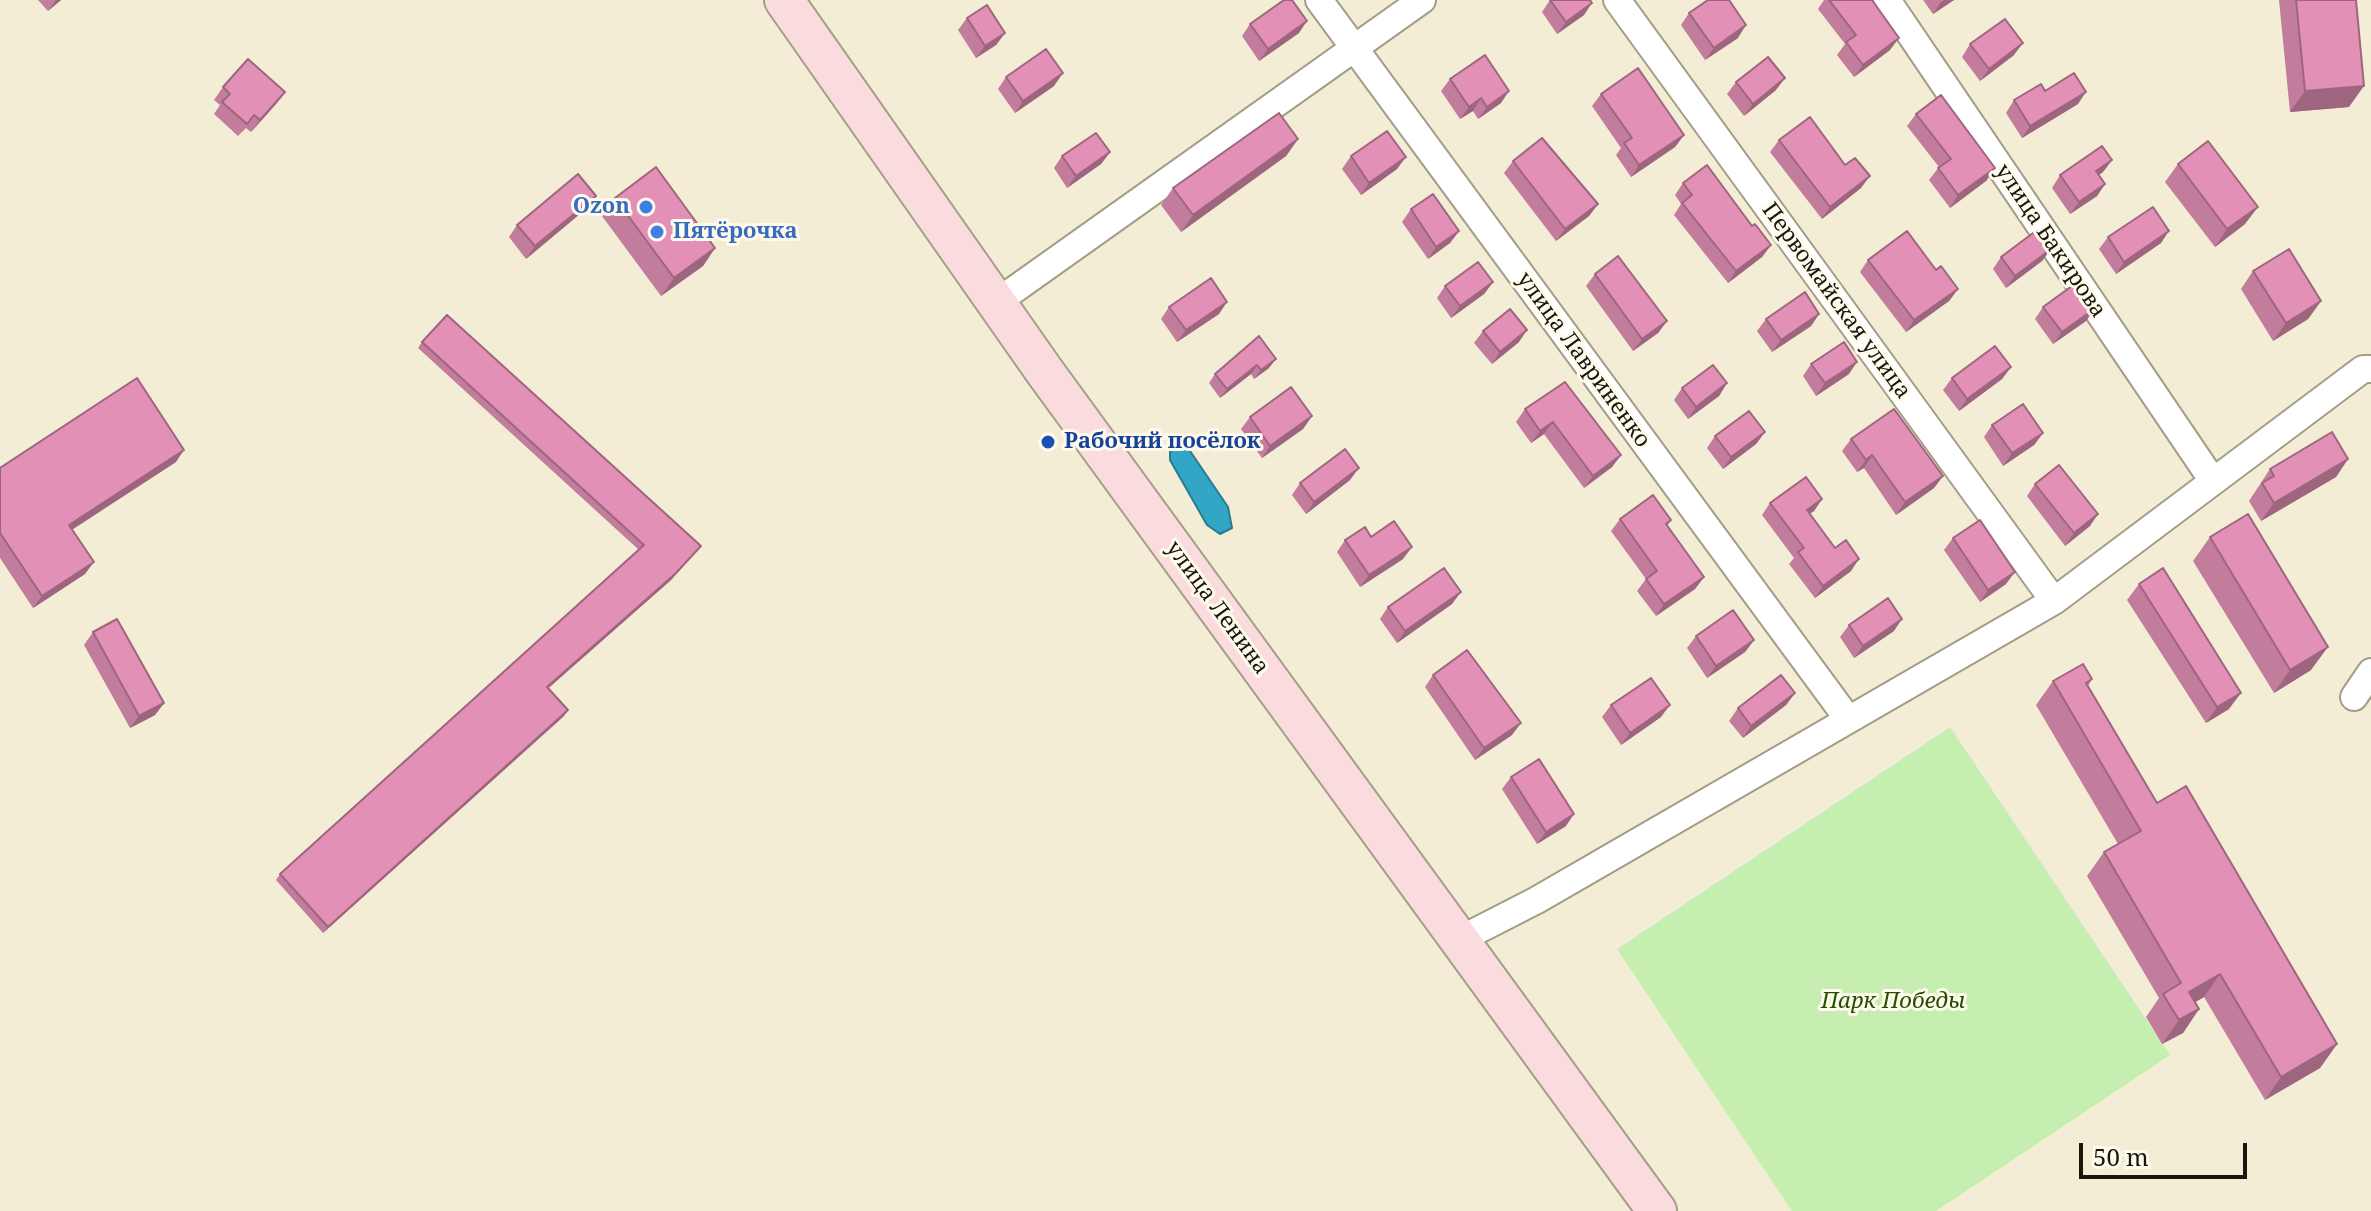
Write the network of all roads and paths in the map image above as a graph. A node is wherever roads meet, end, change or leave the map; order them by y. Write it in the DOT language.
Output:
graph roads {
  1 [pos="784,0"];
  2 [pos="1319,0"];
  3 [pos="1422,0"];
  4 [pos="1617,0"];
  5 [pos="1887,0"];
  6 [pos="1354,49"];
  7 [pos="997,302"];
  8 [pos="2371,369"];
  9 [pos="2213,481"];
  10 [pos="2054,601"];
  11 [pos="2371,672"];
  12 [pos="2354,697"];
  13 [pos="1848,719"];
  14 [pos="1459,940"];
  15 [pos="1657,1211"];
  1 -- 7 [label="main road, улица Ленина"];
  2 -- 6 [label="street, улица Лавриненко"];
  3 -- 6 [label="street"];
  4 -- 10 [label="street, Первомайская улица"];
  5 -- 9 [label="street, улица Бакирова"];
  6 -- 7 [label="street"];
  6 -- 13 [label="street, улица Лавриненко"];
  7 -- 14 [label="main road, улица Ленина"];
  8 -- 9 [label="street"];
  9 -- 10 [label="street"];
  10 -- 13 [label="street"];
  11 -- 12 [label="street"];
  13 -- 14 [label="street"];
  14 -- 15 [label="main road, улица Ленина"];
}
